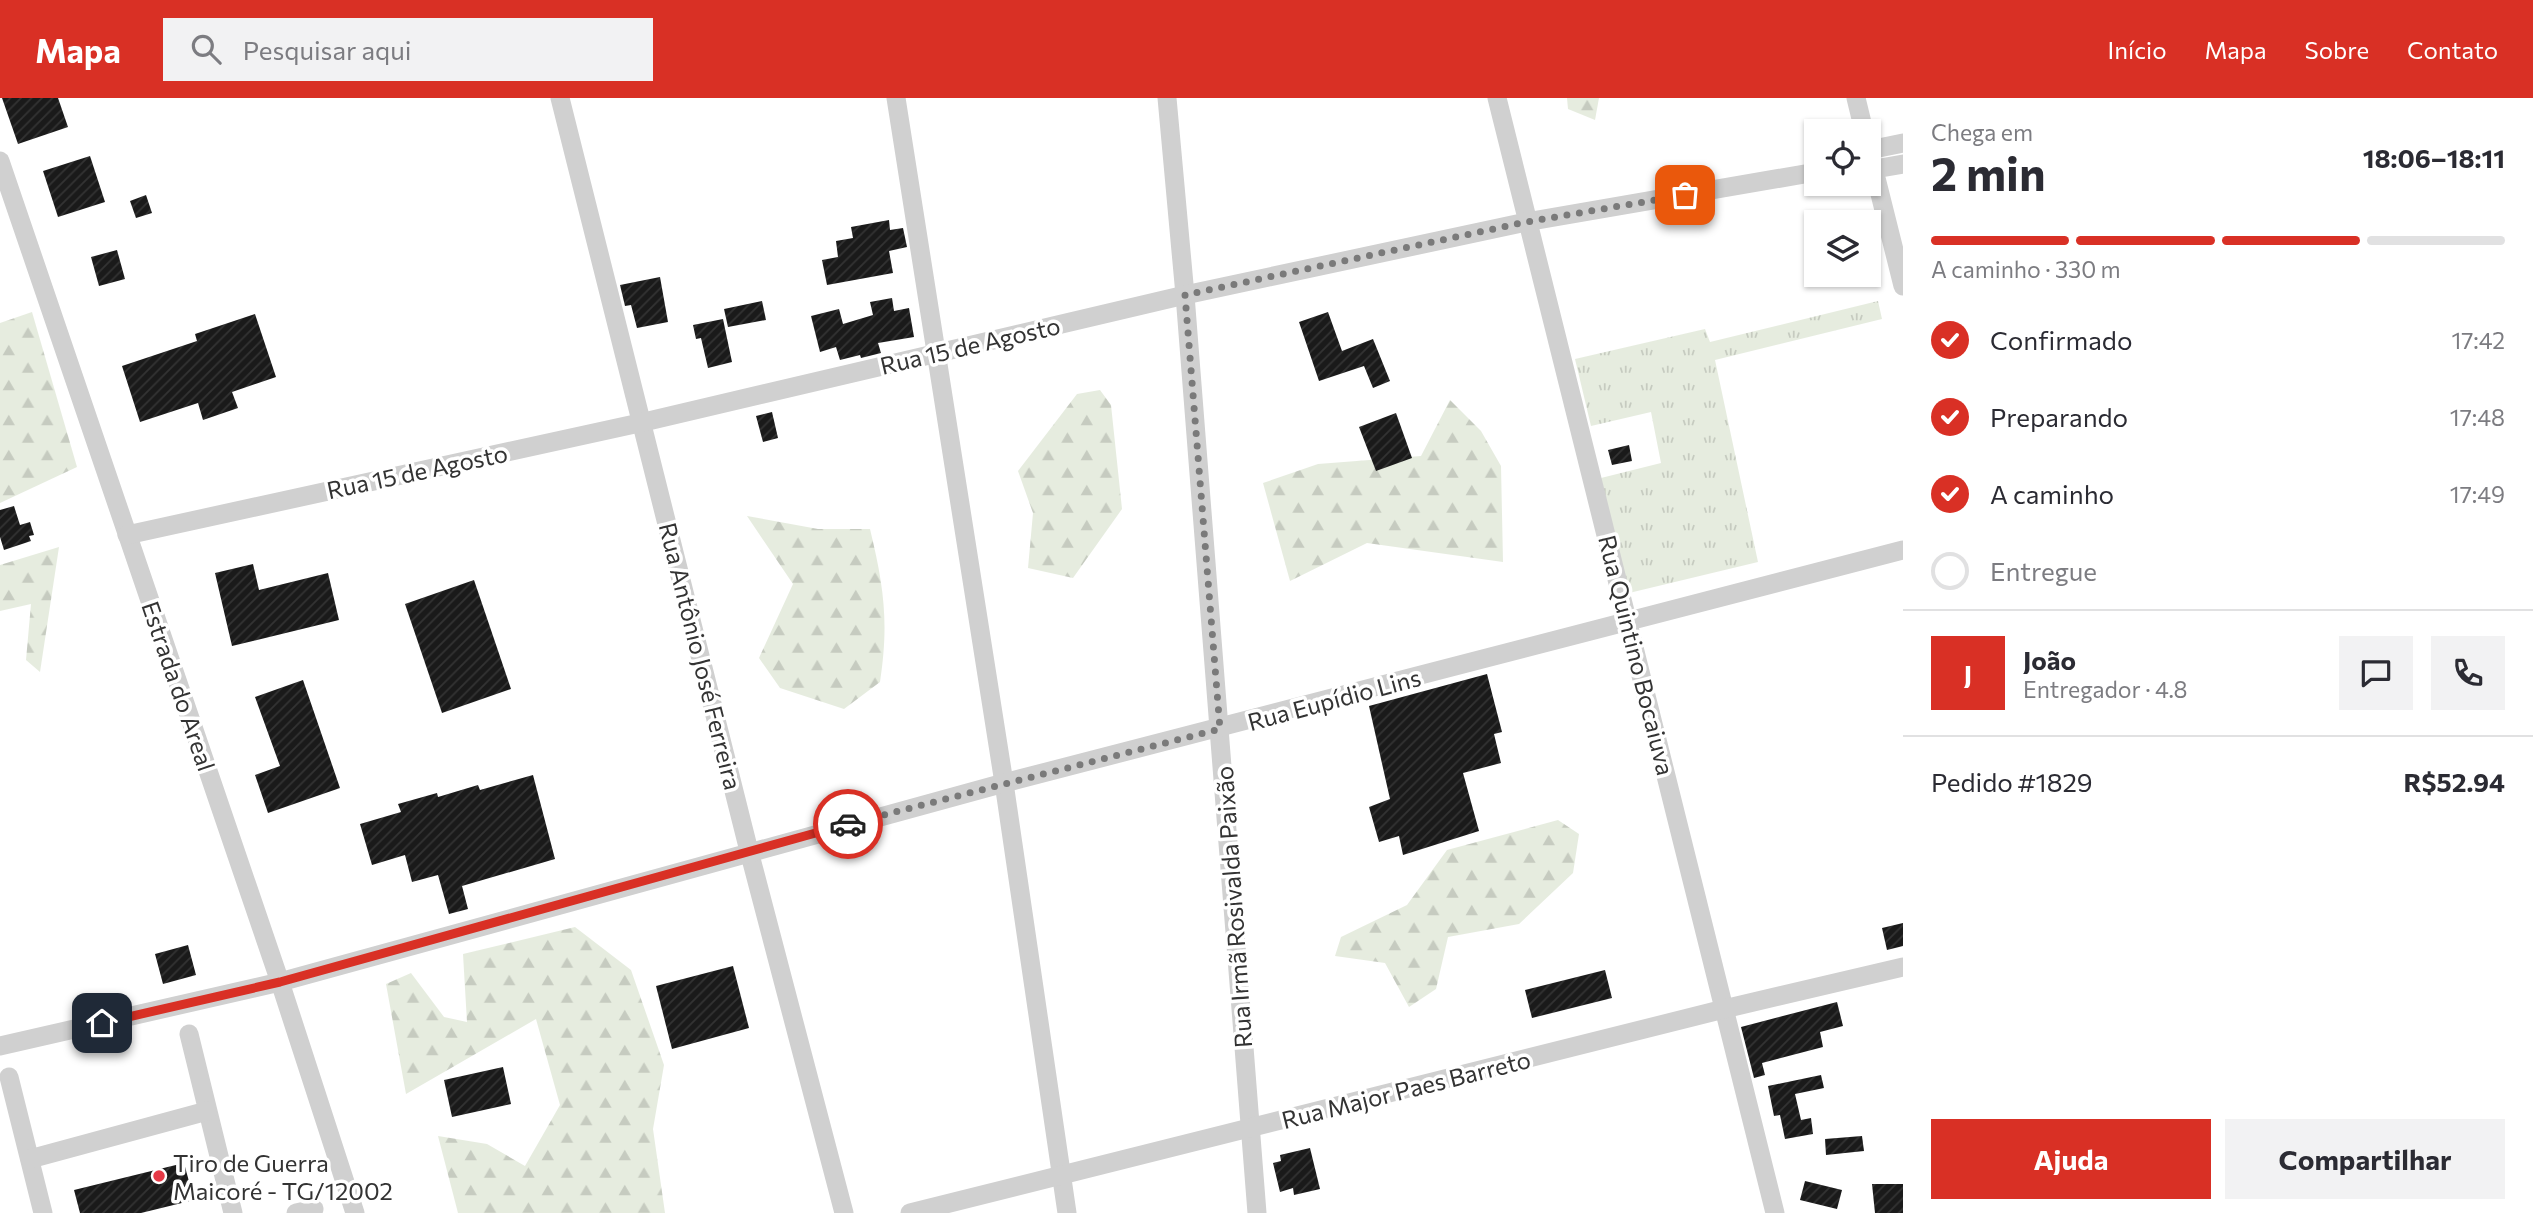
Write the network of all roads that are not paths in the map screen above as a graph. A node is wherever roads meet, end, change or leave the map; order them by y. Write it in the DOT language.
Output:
graph roads {
  1 [pos="561,98"];
  2 [pos="896,98"];
  3 [pos="1167,98"];
  4 [pos="1497,98"];
  5 [pos="1856,98"];
  6 [pos="1861,119"];
  7 [pos="1903,143"];
  8 [pos="1881,148"];
  9 [pos="0,161"];
  10 [pos="1903,164"];
  11 [pos="1881,168"];
  12 [pos="1804,174"];
  13 [pos="1879,196"];
  14 [pos="1526,222"];
  15 [pos="1903,286"];
  16 [pos="1185,295"];
  17 [pos="936,352"];
  18 [pos="644,422"];
  19 [pos="127,535"];
  20 [pos="1903,550"];
  21 [pos="1630,622"];
  22 [pos="1220,729"];
  23 [pos="1004,783"];
  24 [pos="749,851"];
  25 [pos="1903,967"];
  26 [pos="280,982"];
  27 [pos="1724,1009"];
  28 [pos="189,1034"];
  29 [pos="0,1046"];
  30 [pos="9,1077"];
  31 [pos="207,1111"];
  32 [pos="1248,1129"];
  33 [pos="30,1159"];
  34 [pos="1061,1176"];
  35 [pos="43,1213"];
  36 [pos="233,1213"];
  37 [pos="355,1213"];
  38 [pos="844,1213"];
  39 [pos="910,1213"];
  40 [pos="1067,1213"];
  41 [pos="1257,1213"];
  42 [pos="1775,1213"];
  1 -- 18 [label="street, Rua Antônio José Ferreira"];
  2 -- 17 [label="street"];
  3 -- 16 [label="street, Rua Irmã Rosivalda Paixão"];
  4 -- 14 [label="street, Rua Quintino Bocaiuva"];
  5 -- 6 [label="street"];
  7 -- 8 [label="street"];
  9 -- 19 [label="street, Estrada do Areal"];
  10 -- 11 [label="street"];
  12 -- 14 [label="street, Rua 15 de Agosto"];
  13 -- 15 [label="street"];
  14 -- 16 [label="street, Rua 15 de Agosto"];
  14 -- 21 [label="street, Rua Quintino Bocaiuva"];
  16 -- 17 [label="street, Rua 15 de Agosto"];
  16 -- 22 [label="street, Rua Irmã Rosivalda Paixão"];
  17 -- 18 [label="street, Rua 15 de Agosto"];
  17 -- 23 [label="street"];
  18 -- 19 [label="street, Rua 15 de Agosto"];
  18 -- 24 [label="street, Rua Antônio José Ferreira"];
  19 -- 26 [label="street, Estrada do Areal"];
  20 -- 21 [label="street, Rua Eupídio Lins"];
  21 -- 22 [label="street, Rua Eupídio Lins"];
  21 -- 27 [label="street, Rua Quintino Bocaiuva"];
  22 -- 23 [label="street, Rua Eupídio Lins"];
  22 -- 32 [label="street, Rua Irmã Rosivalda Paixão"];
  23 -- 24 [label="street, Rua Eupídio Lins"];
  23 -- 34 [label="street"];
  24 -- 26 [label="street, Rua Eupídio Lins"];
  24 -- 38 [label="street, Rua Antônio José Ferreira"];
  25 -- 27 [label="street, Rua Major Paes Barreto"];
  26 -- 29 [label="street, Rua Eupídio Lins"];
  26 -- 37 [label="street, Estrada do Areal"];
  27 -- 32 [label="street, Rua Major Paes Barreto"];
  27 -- 42 [label="street, Rua Quintino Bocaiuva"];
  28 -- 31 [label="street"];
  30 -- 33 [label="street"];
  31 -- 33 [label="street"];
  31 -- 36 [label="street"];
  32 -- 34 [label="street, Rua Major Paes Barreto"];
  32 -- 41 [label="street, Rua Irmã Rosivalda Paixão"];
  33 -- 35 [label="street"];
  34 -- 39 [label="street, Rua Major Paes Barreto"];
  34 -- 40 [label="street"];
}
